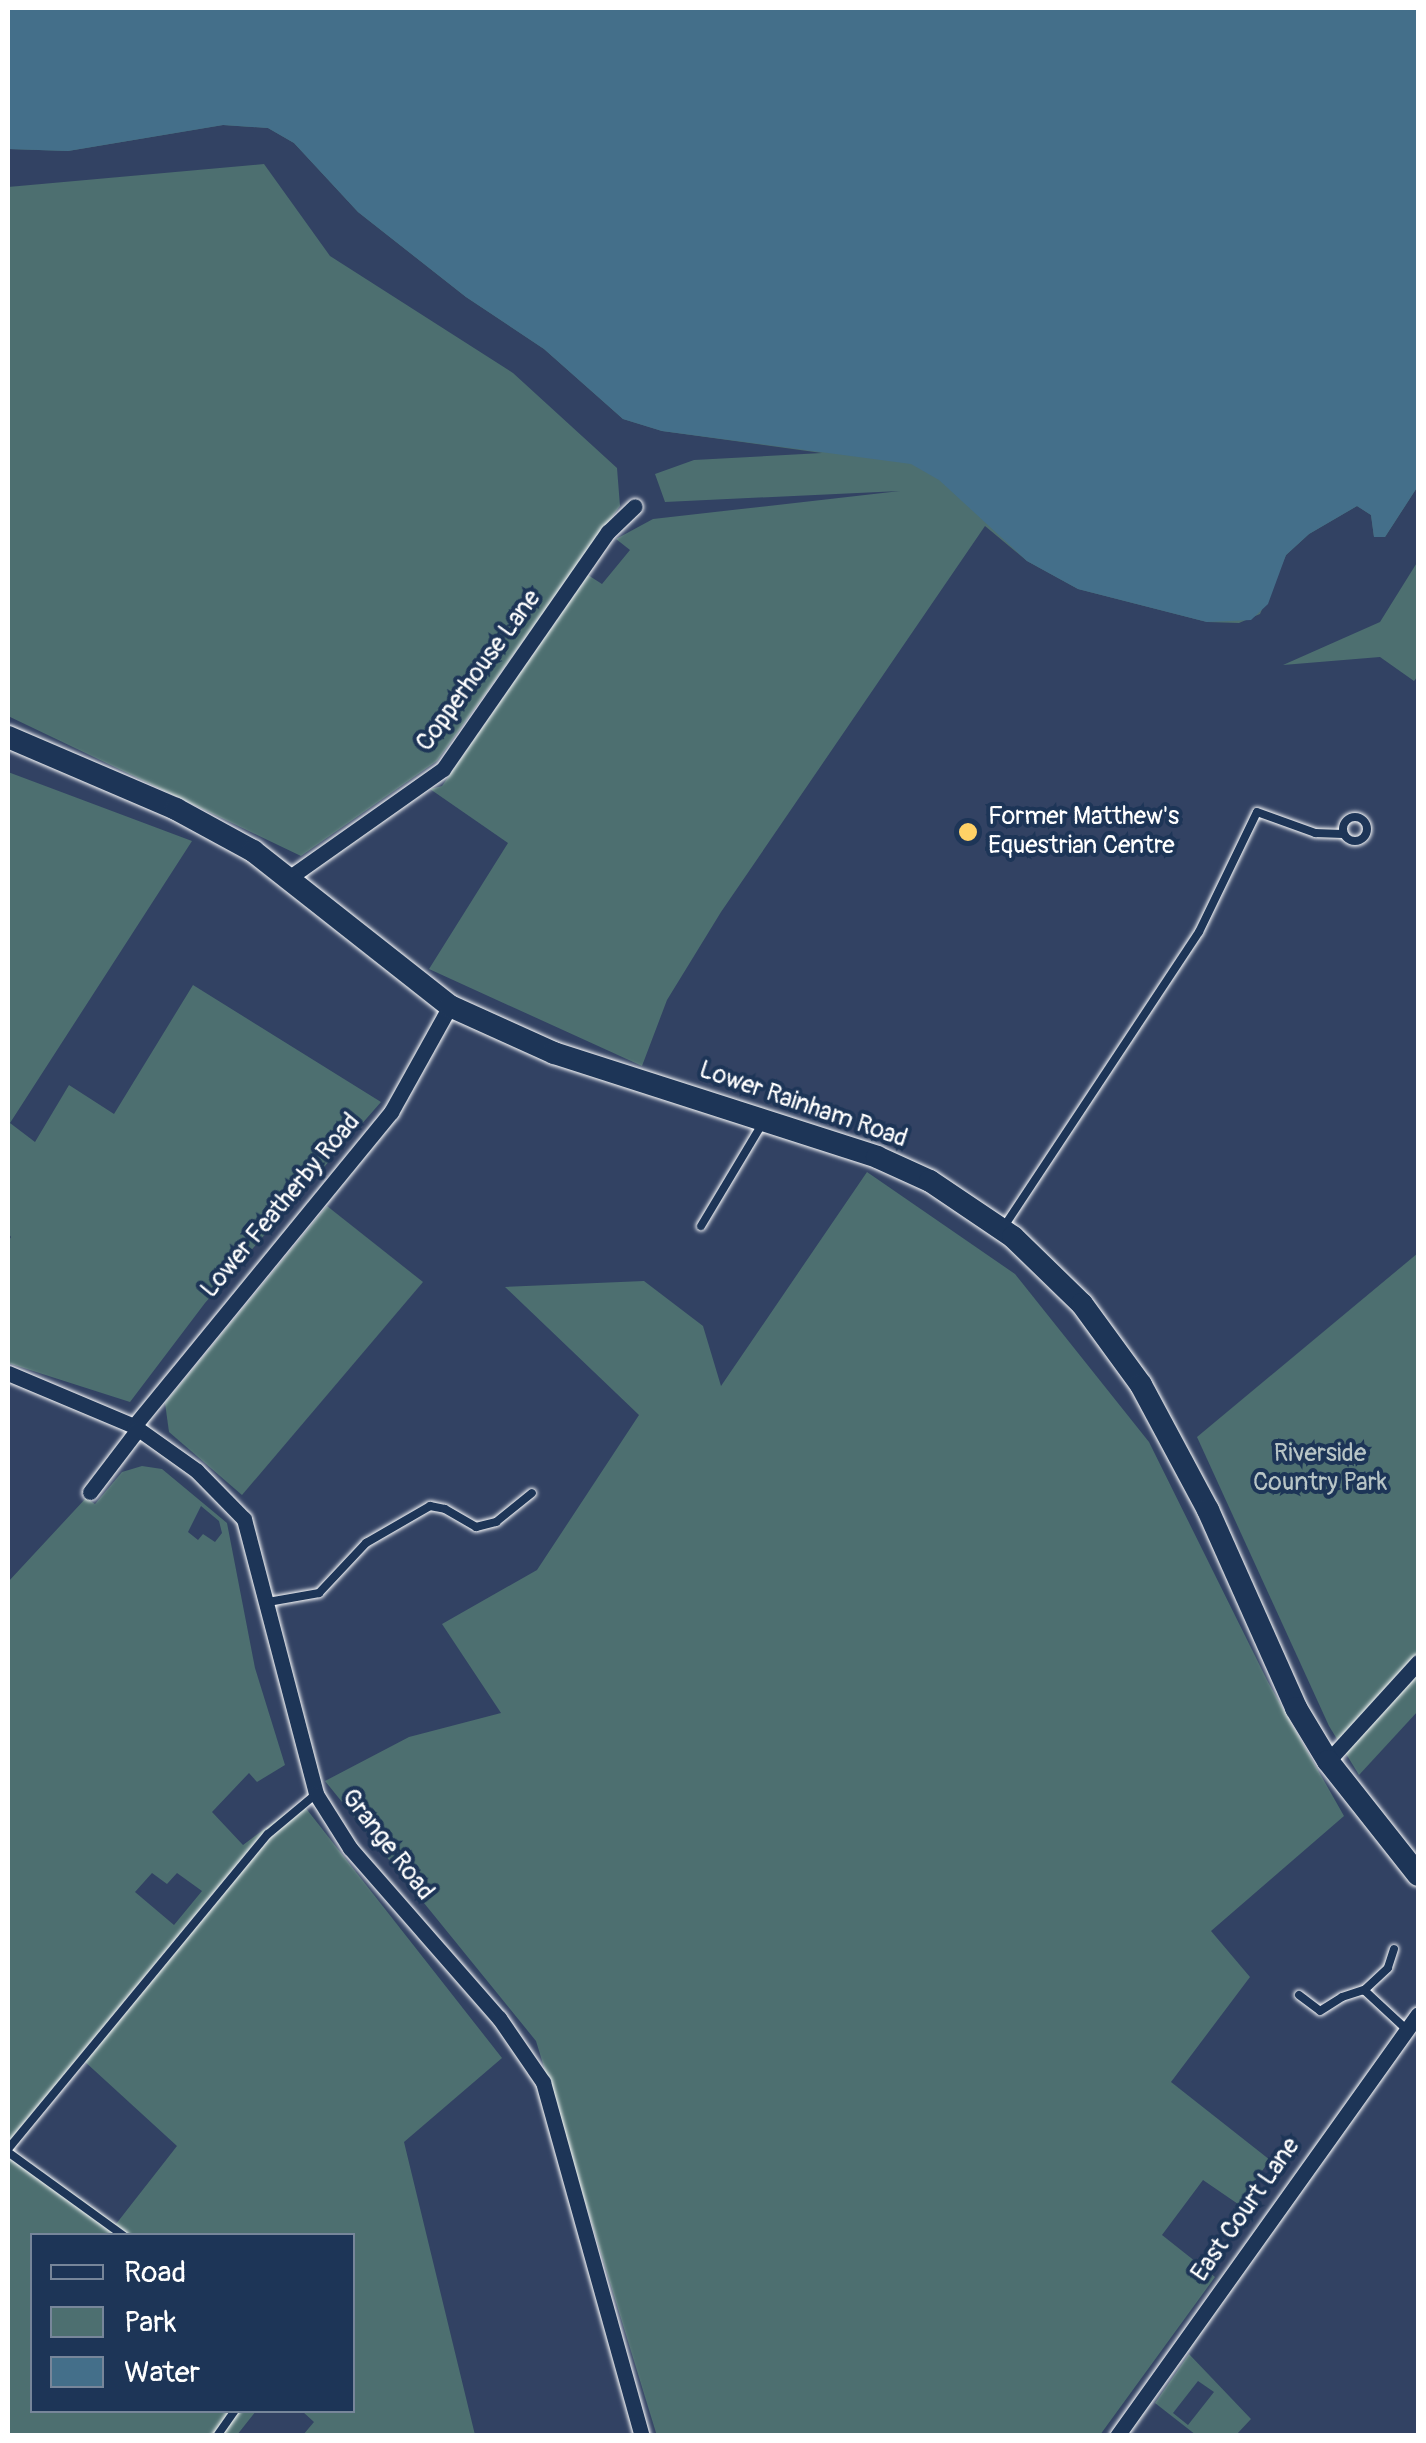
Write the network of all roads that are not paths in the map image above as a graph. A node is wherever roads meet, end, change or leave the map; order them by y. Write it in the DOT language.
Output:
graph roads {
  1 [pos="635,506"];
  2 [pos="8,737"];
  3 [pos="1343,834"];
  4 [pos="290,877"];
  5 [pos="450,1006"];
  6 [pos="764,1120"];
  7 [pos="701,1226"];
  8 [pos="1002,1228"];
  9 [pos="8,1373"];
  10 [pos="136,1427"];
  11 [pos="90,1492"];
  12 [pos="532,1493"];
  13 [pos="268,1602"];
  14 [pos="1418,1662"];
  15 [pos="1328,1761"];
  16 [pos="316,1794"];
  17 [pos="1418,1875"];
  18 [pos="1394,1948"];
  19 [pos="1364,1990"];
  20 [pos="1299,1994"];
  21 [pos="1418,2014"];
  22 [pos="1406,2029"];
  23 [pos="8,2150"];
  24 [pos="120,2233"];
  25 [pos="233,2413"];
  26 [pos="216,2436"];
  27 [pos="642,2436"];
  28 [pos="1116,2436"];
  1 -- 4 [label="street, Copperhouse Lane"];
  2 -- 4 [label="main road, Lower Rainham Road"];
  3 -- 8 [label="lane"];
  4 -- 5 [label="main road, Lower Rainham Road"];
  5 -- 6 [label="main road, Lower Rainham Road"];
  5 -- 10 [label="street, Lower Featherby Road"];
  6 -- 7 [label="lane"];
  6 -- 8 [label="main road, Lower Rainham Road"];
  8 -- 15 [label="main road, Lower Rainham Road"];
  9 -- 10 [label="street, Grange Road"];
  10 -- 11 [label="street, Lower Featherby Road"];
  10 -- 13 [label="street, Grange Road"];
  12 -- 13 [label="lane"];
  13 -- 16 [label="street, Grange Road"];
  14 -- 15 [label="street"];
  15 -- 17 [label="main road, Lower Rainham Road"];
  16 -- 23 [label="lane"];
  16 -- 27 [label="street, Grange Road"];
  18 -- 19 [label="lane"];
  19 -- 20 [label="lane"];
  19 -- 22 [label="lane"];
  21 -- 22 [label="street, East Court Lane"];
  22 -- 28 [label="street, East Court Lane"];
  23 -- 24 [label="lane"];
  25 -- 26 [label="lane"];
}
